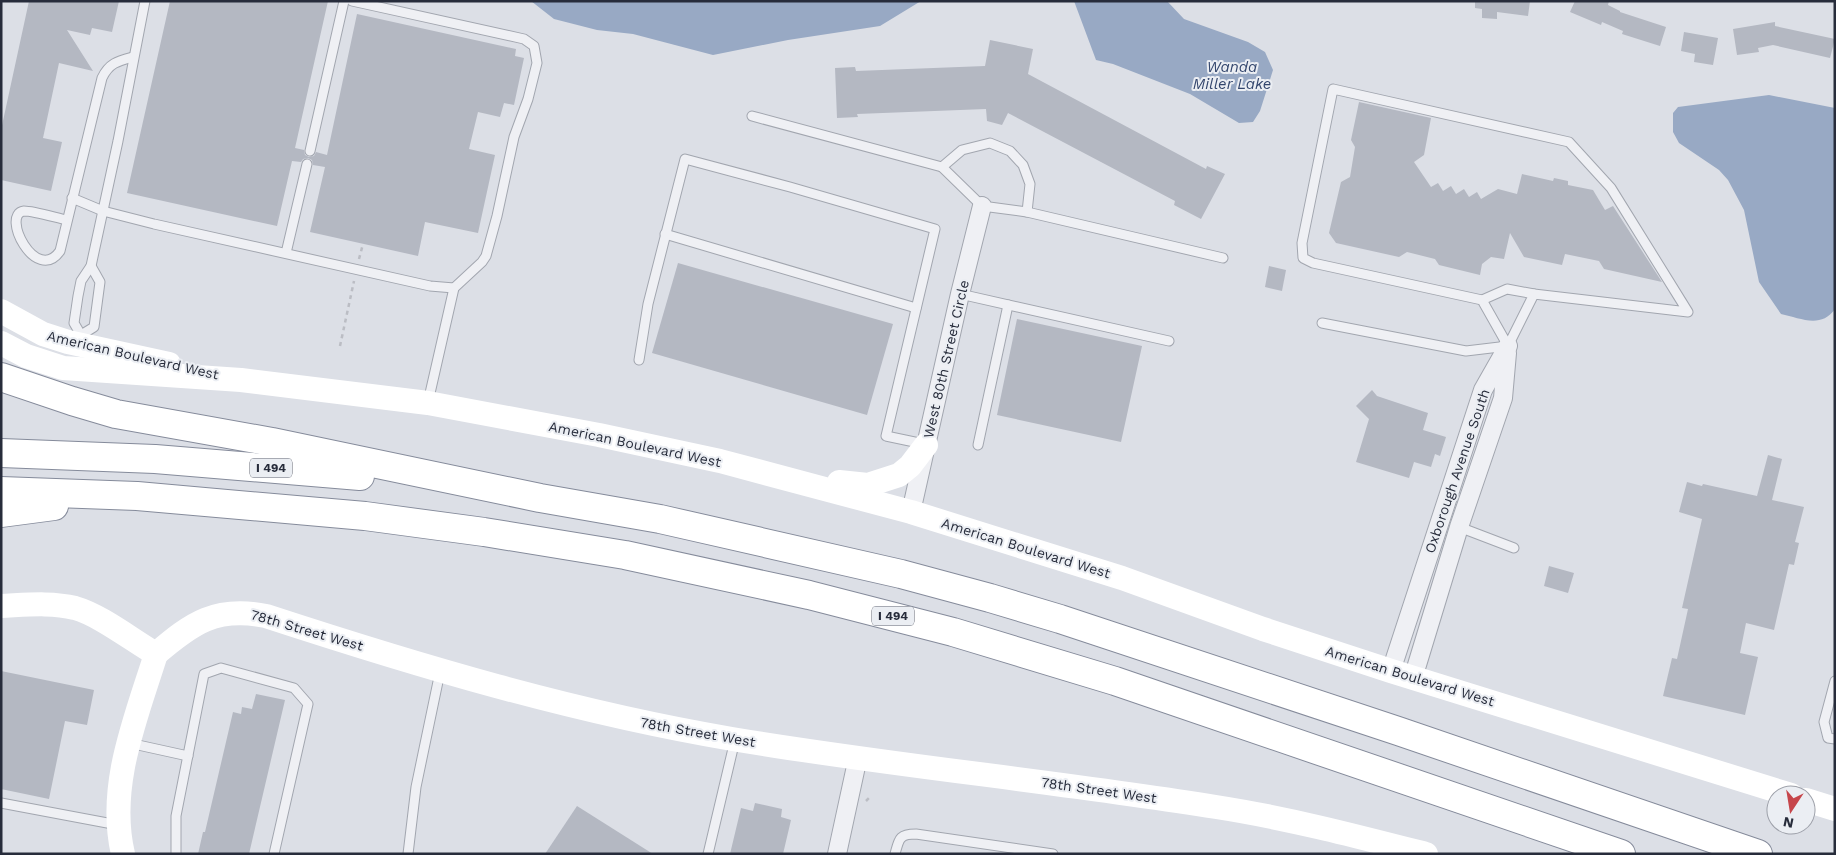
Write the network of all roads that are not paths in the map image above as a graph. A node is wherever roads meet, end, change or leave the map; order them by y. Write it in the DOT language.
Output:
graph roads {
  1 [pos="145,1"];
  2 [pos="344,1"];
  3 [pos="352,1"];
  4 [pos="133,57"];
  5 [pos="752,116"];
  6 [pos="310,151"];
  7 [pos="307,164"];
  8 [pos="942,167"];
  9 [pos="72,198"];
  10 [pos="982,206"];
  11 [pos="103,211"];
  12 [pos="1027,212"];
  13 [pos="67,220"];
  14 [pos="665,234"];
  15 [pos="286,253"];
  16 [pos="1223,258"];
  17 [pos="91,266"];
  18 [pos="454,288"];
  19 [pos="960,294"];
  20 [pos="1534,294"];
  21 [pos="1482,300"];
  22 [pos="1008,305"];
  23 [pos="916,308"];
  24 [pos="1,311"];
  25 [pos="1322,323"];
  26 [pos="81,340"];
  27 [pos="1169,341"];
  28 [pos="1,343"];
  29 [pos="1508,346"];
  30 [pos="639,360"];
  31 [pos="1,377"];
  32 [pos="241,380"];
  33 [pos="428,403"];
  34 [pos="926,445"];
  35 [pos="978,445"];
  36 [pos="1,453"];
  37 [pos="739,467"];
  38 [pos="1,491"];
  39 [pos="137,496"];
  40 [pos="540,498"];
  41 [pos="911,512"];
  42 [pos="1,513"];
  43 [pos="1459,527"];
  44 [pos="1514,548"];
  45 [pos="1,606"];
  46 [pos="156,654"];
  47 [pos="440,670"];
  48 [pos="1402,674"];
  49 [pos="1835,681"];
  50 [pos="1835,739"];
  51 [pos="735,740"];
  52 [pos="129,743"];
  53 [pos="188,756"];
  54 [pos="858,757"];
  55 [pos="1766,787"];
  56 [pos="1,803"];
  57 [pos="1816,803"];
  58 [pos="1835,809"];
  59 [pos="118,825"];
  60 [pos="123,854"];
  61 [pos="176,854"];
  62 [pos="274,854"];
  63 [pos="408,854"];
  64 [pos="708,854"];
  65 [pos="836,854"];
  66 [pos="896,854"];
  67 [pos="1053,854"];
  68 [pos="1426,854"];
  69 [pos="1622,854"];
  70 [pos="1758,854"];
  1 -- 4 [label="lane"];
  2 -- 6 [label="lane"];
  3 -- 18 [label="lane"];
  4 -- 9 [label="lane"];
  4 -- 11 [label="lane"];
  5 -- 8 [label="lane"];
  7 -- 15 [label="lane"];
  8 -- 10 [label="lane"];
  8 -- 12 [label="lane"];
  9 -- 11 [label="lane"];
  9 -- 13 [label="lane"];
  10 -- 12 [label="lane"];
  10 -- 19 [label="street, West 80th Street Circle"];
  11 -- 15 [label="lane"];
  11 -- 17 [label="lane"];
  12 -- 16 [label="lane"];
  13 -- 13 [label="lane"];
  14 -- 23 [label="lane"];
  14 -- 23 [label="lane"];
  14 -- 30 [label="lane"];
  15 -- 18 [label="lane"];
  17 -- 26 [label="lane"];
  17 -- 26 [label="lane"];
  18 -- 33 [label="lane"];
  19 -- 22 [label="lane"];
  19 -- 34 [label="street, West 80th Street Circle"];
  20 -- 21 [label="lane"];
  20 -- 21 [label="lane"];
  20 -- 29 [label="lane"];
  21 -- 29 [label="lane"];
  22 -- 27 [label="lane"];
  22 -- 35 [label="lane"];
  23 -- 34 [label="lane"];
  24 -- 26 [label="street, American Boulevard West"];
  25 -- 29 [label="lane"];
  26 -- 32 [label="street, American Boulevard West"];
  28 -- 32 [label="street, American Boulevard West"];
  29 -- 43 [label="street, Oxborough Avenue South"];
  29 -- 48 [label="street, Oxborough Avenue South"];
  31 -- 40 [label="highway"];
  32 -- 33 [label="street, American Boulevard West"];
  33 -- 37 [label="street, American Boulevard West"];
  34 -- 37 [label="street"];
  34 -- 41 [label="street, West 80th Street Circle"];
  36 -- 40 [label="highway, I 494"];
  37 -- 41 [label="street, American Boulevard West"];
  38 -- 39 [label="highway, I 494"];
  39 -- 42 [label="highway"];
  39 -- 69 [label="highway, I 494"];
  40 -- 70 [label="highway, I 494"];
  41 -- 48 [label="street, American Boulevard West"];
  43 -- 44 [label="lane"];
  43 -- 48 [label="street, Oxborough Avenue South"];
  45 -- 46 [label="street"];
  46 -- 47 [label="street, 78th Street West"];
  46 -- 52 [label="street"];
  47 -- 51 [label="street, 78th Street West"];
  47 -- 63 [label="lane"];
  48 -- 55 [label="street, American Boulevard West"];
  49 -- 50 [label="lane"];
  51 -- 54 [label="street, 78th Street West"];
  51 -- 64 [label="lane"];
  52 -- 53 [label="lane"];
  52 -- 59 [label="street"];
  53 -- 61 [label="lane"];
  53 -- 62 [label="lane"];
  54 -- 65 [label="street"];
  54 -- 68 [label="street, 78th Street West"];
  56 -- 59 [label="lane"];
  57 -- 58 [label="street"];
  59 -- 60 [label="street"];
  66 -- 67 [label="lane"];
}
